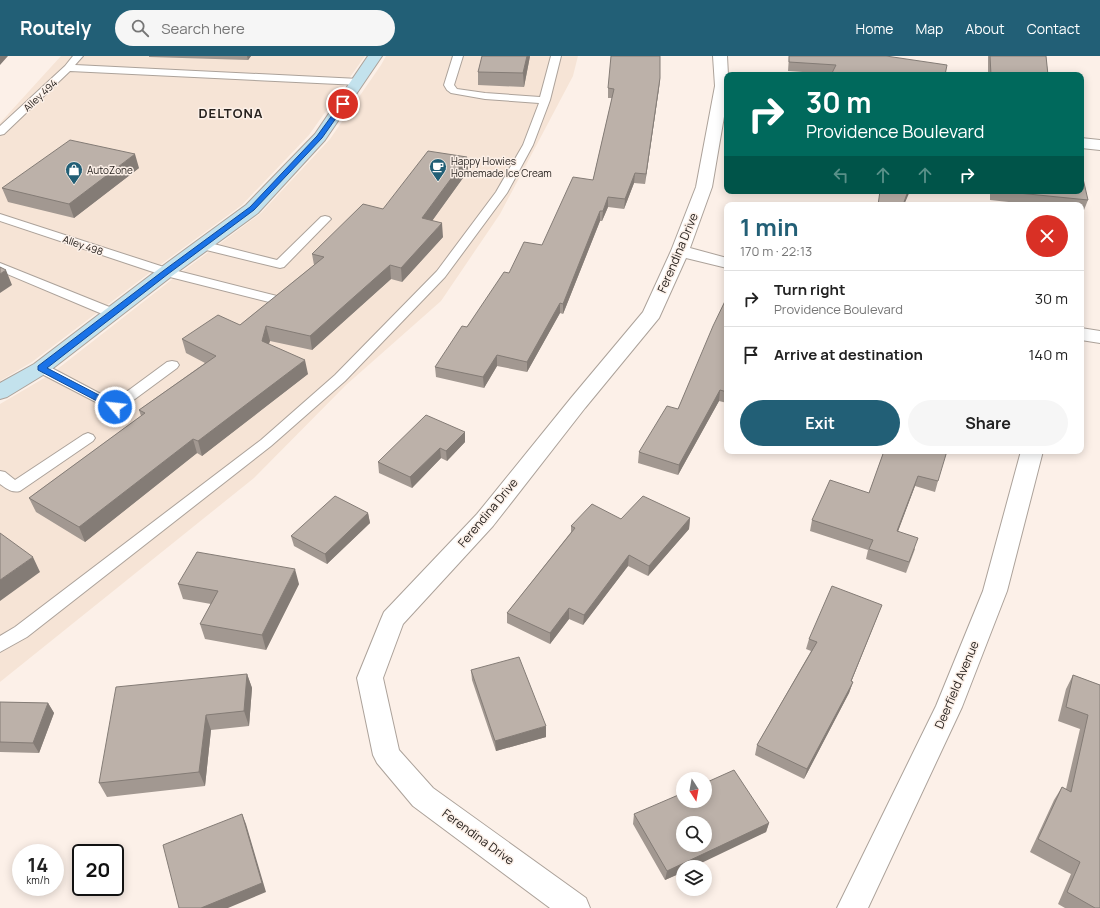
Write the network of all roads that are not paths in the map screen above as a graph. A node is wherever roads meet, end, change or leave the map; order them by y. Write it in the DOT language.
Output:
graph roads {
  1 [pos="78,56"];
  2 [pos="375,56"];
  3 [pos="458,56"];
  4 [pos="556,56"];
  5 [pos="720,56"];
  6 [pos="68,68"];
  7 [pos="359,82"];
  8 [pos="724,87"];
  9 [pos="544,100"];
  10 [pos="0,132"];
  11 [pos="1084,143"];
  12 [pos="1100,145"];
  13 [pos="0,217"];
  14 [pos="325,220"];
  15 [pos="202,245"];
  16 [pos="680,252"];
  17 [pos="724,262"];
  18 [pos="0,267"];
  19 [pos="166,272"];
  20 [pos="277,300"];
  21 [pos="112,313"];
  22 [pos="1084,334"];
  23 [pos="1100,337"];
  24 [pos="172,365"];
  25 [pos="41,368"];
  26 [pos="0,392"];
  27 [pos="88,438"];
  28 [pos="1031,454"];
  29 [pos="0,476"];
  30 [pos="0,645"];
  31 [pos="575,908"];
  32 [pos="852,908"];
  1 -- 6 [label="lane, Alley 494"];
  2 -- 7 [label="main road"];
  3 -- 9 [label="lane"];
  4 -- 9 [label="lane"];
  5 -- 8 [label="street, Ferendina Drive"];
  6 -- 7 [label="lane"];
  6 -- 10 [label="lane, Alley 494"];
  7 -- 15 [label="main road"];
  8 -- 16 [label="street, Ferendina Drive"];
  9 -- 30 [label="lane"];
  11 -- 12 [label="street"];
  13 -- 19 [label="lane, Alley 498"];
  14 -- 15 [label="lane"];
  15 -- 19 [label="main road"];
  16 -- 17 [label="street"];
  16 -- 31 [label="street, Ferendina Drive"];
  18 -- 21 [label="lane"];
  19 -- 20 [label="lane, Alley 498"];
  19 -- 21 [label="main road"];
  21 -- 25 [label="main road"];
  22 -- 23 [label="street"];
  24 -- 25 [label="lane"];
  25 -- 26 [label="main road"];
  27 -- 29 [label="lane"];
  28 -- 32 [label="street, Deerfield Avenue"];
}
